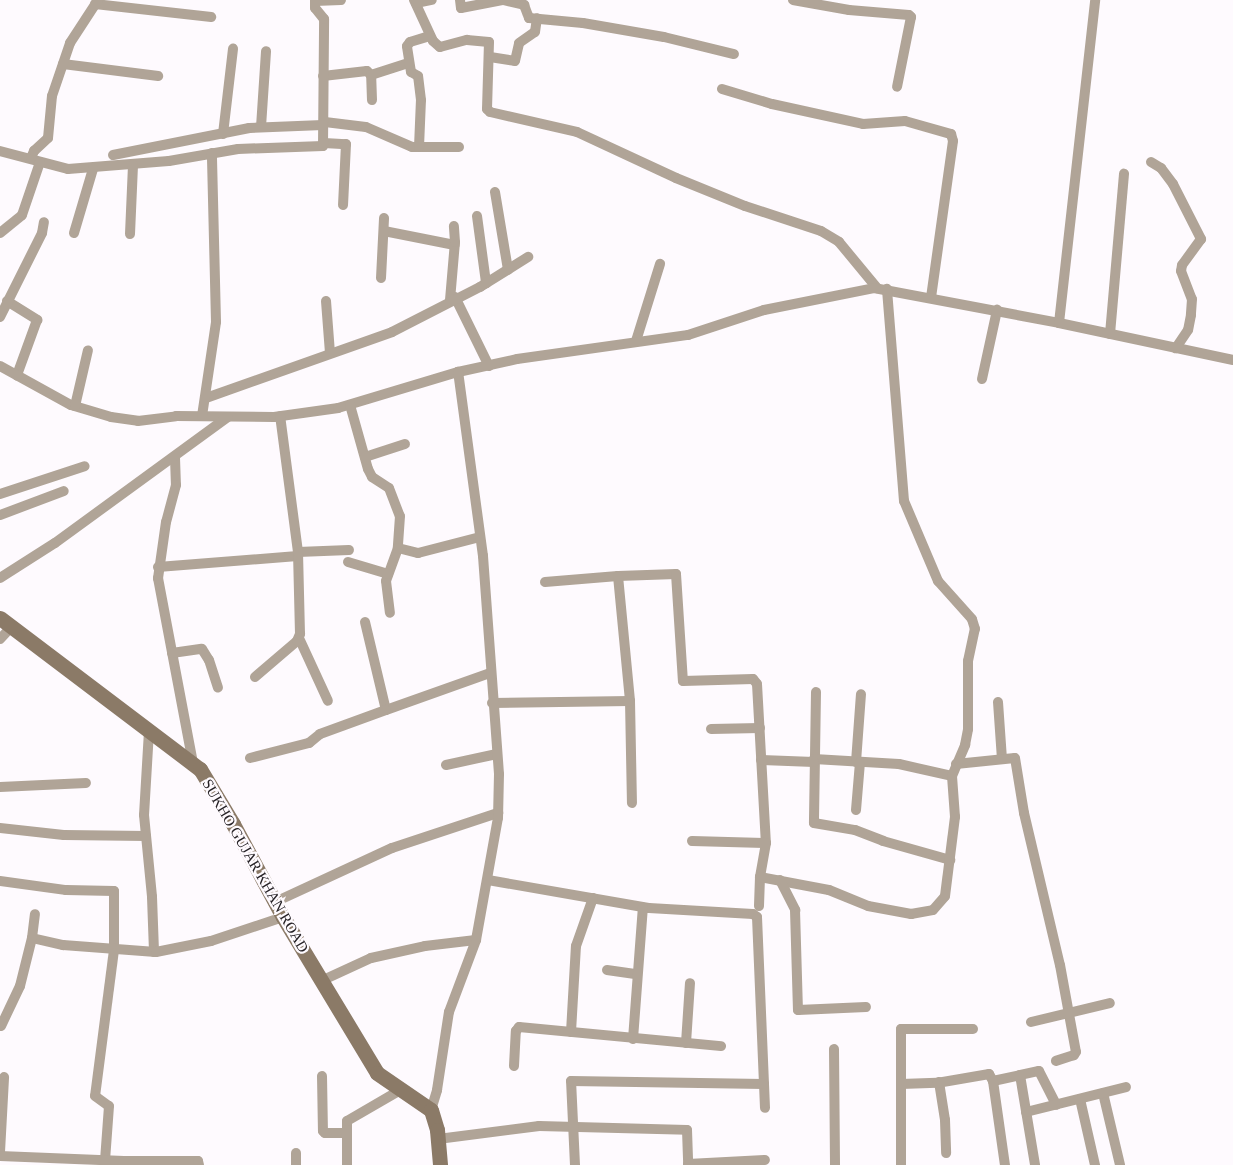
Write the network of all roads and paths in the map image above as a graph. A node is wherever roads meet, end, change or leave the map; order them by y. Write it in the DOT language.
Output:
graph roads {
  1 [pos="315,0"];
  2 [pos="341,0"];
  3 [pos="432,0"];
  4 [pos="460,0"];
  5 [pos="503,0"];
  6 [pos="793,0"];
  7 [pos="1095,0"];
  8 [pos="415,1"];
  9 [pos="97,2"];
  10 [pos="850,5"];
  11 [pos="211,17"];
  12 [pos="537,18"];
  13 [pos="430,36"];
  14 [pos="233,49"];
  15 [pos="267,51"];
  16 [pos="734,54"];
  17 [pos="490,57"];
  18 [pos="409,63"];
  19 [pos="63,64"];
  20 [pos="371,75"];
  21 [pos="158,76"];
  22 [pos="323,76"];
  23 [pos="897,87"];
  24 [pos="722,89"];
  25 [pos="372,100"];
  26 [pos="324,125"];
  27 [pos="263,127"];
  28 [pos="222,134"];
  29 [pos="324,142"];
  30 [pos="267,145"];
  31 [pos="419,147"];
  32 [pos="459,147"];
  33 [pos="0,151"];
  34 [pos="212,153"];
  35 [pos="113,155"];
  36 [pos="35,157"];
  37 [pos="142,158"];
  38 [pos="1151,162"];
  39 [pos="93,169"];
  40 [pos="1125,174"];
  41 [pos="495,192"];
  42 [pos="344,205"];
  43 [pos="477,216"];
  44 [pos="384,218"];
  45 [pos="44,222"];
  46 [pos="454,226"];
  47 [pos="384,231"];
  48 [pos="0,233"];
  49 [pos="74,234"];
  50 [pos="130,234"];
  51 [pos="455,245"];
  52 [pos="528,257"];
  53 [pos="660,264"];
  54 [pos="508,270"];
  55 [pos="381,278"];
  56 [pos="486,283"];
  57 [pos="882,289"];
  58 [pos="931,297"];
  59 [pos="452,299"];
  60 [pos="7,301"];
  61 [pos="326,301"];
  62 [pos="997,310"];
  63 [pos="0,317"];
  64 [pos="1059,323"];
  65 [pos="1110,334"];
  66 [pos="636,341"];
  67 [pos="1176,348"];
  68 [pos="88,350"];
  69 [pos="330,353"];
  70 [pos="1233,360"];
  71 [pos="0,366"];
  72 [pos="489,366"];
  73 [pos="458,372"];
  74 [pos="17,375"];
  75 [pos="982,379"];
  76 [pos="206,398"];
  77 [pos="350,405"];
  78 [pos="75,406"];
  79 [pos="280,416"];
  80 [pos="202,417"];
  81 [pos="228,417"];
  82 [pos="405,444"];
  83 [pos="365,457"];
  84 [pos="175,458"];
  85 [pos="85,466"];
  86 [pos="64,491"];
  87 [pos="0,494"];
  88 [pos="0,515"];
  89 [pos="480,537"];
  90 [pos="398,548"];
  91 [pos="349,550"];
  92 [pos="298,554"];
  93 [pos="348,562"];
  94 [pos="158,567"];
  95 [pos="388,574"];
  96 [pos="618,576"];
  97 [pos="0,578"];
  98 [pos="545,582"];
  99 [pos="390,613"];
  100 [pos="6,622"];
  101 [pos="365,622"];
  102 [pos="299,638"];
  103 [pos="0,639"];
  104 [pos="172,653"];
  105 [pos="490,673"];
  106 [pos="255,677"];
  107 [pos="218,688"];
  108 [pos="816,692"];
  109 [pos="861,694"];
  110 [pos="328,701"];
  111 [pos="630,701"];
  112 [pos="998,702"];
  113 [pos="492,703"];
  114 [pos="386,710"];
  115 [pos="760,728"];
  116 [pos="711,729"];
  117 [pos="150,731"];
  118 [pos="497,754"];
  119 [pos="250,758"];
  120 [pos="1002,759"];
  121 [pos="761,760"];
  122 [pos="814,760"];
  123 [pos="858,762"];
  124 [pos="193,764"];
  125 [pos="956,764"];
  126 [pos="446,765"];
  127 [pos="952,776"];
  128 [pos="87,783"];
  129 [pos="0,788"];
  130 [pos="632,804"];
  131 [pos="856,810"];
  132 [pos="498,813"];
  133 [pos="0,828"];
  134 [pos="146,836"];
  135 [pos="692,842"];
  136 [pos="766,843"];
  137 [pos="950,860"];
  138 [pos="760,877"];
  139 [pos="488,880"];
  140 [pos="780,880"];
  141 [pos="0,881"];
  142 [pos="592,898"];
  143 [pos="275,902"];
  144 [pos="759,906"];
  145 [pos="643,907"];
  146 [pos="35,914"];
  147 [pos="283,917"];
  148 [pos="32,938"];
  149 [pos="476,940"];
  150 [pos="114,950"];
  151 [pos="154,952"];
  152 [pos="607,970"];
  153 [pos="637,974"];
  154 [pos="321,981"];
  155 [pos="690,983"];
  156 [pos="1110,1003"];
  157 [pos="866,1007"];
  158 [pos="1069,1012"];
  159 [pos="1032,1023"];
  160 [pos="1,1026"];
  161 [pos="973,1029"];
  162 [pos="571,1032"];
  163 [pos="633,1039"];
  164 [pos="686,1044"];
  165 [pos="721,1046"];
  166 [pos="834,1049"];
  167 [pos="1056,1061"];
  168 [pos="514,1066"];
  169 [pos="1020,1075"];
  170 [pos="321,1076"];
  171 [pos="4,1077"];
  172 [pos="993,1081"];
  173 [pos="939,1082"];
  174 [pos="764,1084"];
  175 [pos="901,1084"];
  176 [pos="1126,1087"];
  177 [pos="402,1089"];
  178 [pos="1103,1093"];
  179 [pos="1080,1099"];
  180 [pos="1056,1105"];
  181 [pos="765,1108"];
  182 [pos="431,1110"];
  183 [pos="1026,1112"];
  184 [pos="572,1128"];
  185 [pos="346,1133"];
  186 [pos="438,1139"];
  187 [pos="296,1153"];
  188 [pos="946,1153"];
  189 [pos="0,1154"];
  190 [pos="765,1160"];
  191 [pos="105,1161"];
  192 [pos="121,1163"];
  193 [pos="199,1165"];
  194 [pos="296,1165"];
  195 [pos="347,1165"];
  196 [pos="440,1165"];
  197 [pos="575,1165"];
  198 [pos="835,1165"];
  199 [pos="901,1165"];
  200 [pos="1005,1165"];
  201 [pos="1035,1165"];
  202 [pos="1095,1165"];
  203 [pos="1120,1165"];
  1 -- 2 [label="street"];
  1 -- 22 [label="street"];
  3 -- 8 [label="street"];
  4 -- 5 [label="street"];
  5 -- 12 [label="street"];
  6 -- 10 [label="street"];
  7 -- 64 [label="street"];
  8 -- 13 [label="street"];
  9 -- 11 [label="street"];
  9 -- 19 [label="street"];
  10 -- 23 [label="street"];
  12 -- 16 [label="street"];
  12 -- 17 [label="street"];
  13 -- 17 [label="street"];
  13 -- 18 [label="street"];
  14 -- 28 [label="street"];
  15 -- 27 [label="street"];
  17 -- 57 [label="street"];
  18 -- 20 [label="street"];
  18 -- 31 [label="street"];
  19 -- 21 [label="street"];
  19 -- 36 [label="street"];
  20 -- 22 [label="street"];
  20 -- 25 [label="street"];
  22 -- 26 [label="street"];
  24 -- 58 [label="street"];
  26 -- 27 [label="street"];
  26 -- 29 [label="street"];
  26 -- 31 [label="street"];
  27 -- 28 [label="street"];
  27 -- 30 [label="street"];
  28 -- 37 [label="street"];
  29 -- 30 [label="street"];
  29 -- 42 [label="street"];
  30 -- 34 [label="street"];
  31 -- 32 [label="street"];
  33 -- 36 [label="street"];
  34 -- 37 [label="street"];
  34 -- 76 [label="street"];
  35 -- 37 [label="street"];
  36 -- 39 [label="street"];
  36 -- 48 [label="street"];
  37 -- 39 [label="street"];
  37 -- 50 [label="street"];
  38 -- 67 [label="street"];
  39 -- 49 [label="street"];
  40 -- 65 [label="street"];
  41 -- 54 [label="street"];
  43 -- 56 [label="street"];
  44 -- 47 [label="street"];
  45 -- 60 [label="street"];
  46 -- 51 [label="street"];
  47 -- 51 [label="street"];
  47 -- 55 [label="street"];
  51 -- 59 [label="street"];
  52 -- 54 [label="street"];
  53 -- 66 [label="street"];
  54 -- 56 [label="street"];
  56 -- 59 [label="street"];
  57 -- 58 [label="street"];
  57 -- 66 [label="street"];
  57 -- 125 [label="street"];
  58 -- 62 [label="street"];
  59 -- 69 [label="street"];
  59 -- 72 [label="street"];
  60 -- 63 [label="street"];
  60 -- 74 [label="street"];
  61 -- 69 [label="street"];
  62 -- 64 [label="street"];
  62 -- 75 [label="street"];
  64 -- 65 [label="street"];
  65 -- 67 [label="street"];
  66 -- 72 [label="street"];
  67 -- 70 [label="street"];
  68 -- 78 [label="street"];
  69 -- 76 [label="street"];
  71 -- 74 [label="street"];
  72 -- 73 [label="street"];
  73 -- 77 [label="street"];
  73 -- 89 [label="street"];
  74 -- 78 [label="street"];
  76 -- 80 [label="street"];
  77 -- 79 [label="street"];
  77 -- 83 [label="street"];
  78 -- 80 [label="street"];
  79 -- 81 [label="street"];
  79 -- 92 [label="street"];
  80 -- 81 [label="street"];
  81 -- 84 [label="street"];
  82 -- 83 [label="street"];
  83 -- 90 [label="street"];
  84 -- 94 [label="street"];
  84 -- 97 [label="street"];
  85 -- 87 [label="street"];
  86 -- 88 [label="street"];
  89 -- 90 [label="street"];
  89 -- 105 [label="street"];
  90 -- 95 [label="street"];
  91 -- 92 [label="street"];
  92 -- 94 [label="street"];
  92 -- 102 [label="street"];
  93 -- 95 [label="street"];
  94 -- 104 [label="street"];
  95 -- 99 [label="street"];
  96 -- 98 [label="street"];
  96 -- 111 [label="street"];
  96 -- 115 [label="street"];
  100 -- 103 [label="street"];
  100 -- 117 [label="main road, SUKHO GUJAR KHAN ROAD"];
  101 -- 114 [label="street"];
  102 -- 106 [label="street"];
  102 -- 110 [label="street"];
  104 -- 107 [label="street"];
  104 -- 124 [label="street"];
  105 -- 113 [label="street"];
  105 -- 114 [label="street"];
  108 -- 122 [label="street"];
  109 -- 123 [label="street"];
  111 -- 113 [label="street"];
  111 -- 130 [label="street"];
  112 -- 120 [label="street"];
  113 -- 118 [label="street"];
  114 -- 119 [label="street"];
  115 -- 116 [label="street"];
  115 -- 121 [label="street"];
  117 -- 124 [label="main road, SUKHO GUJAR KHAN ROAD"];
  117 -- 134 [label="street"];
  118 -- 126 [label="street"];
  118 -- 132 [label="street"];
  120 -- 125 [label="street"];
  120 -- 158 [label="street"];
  121 -- 122 [label="street"];
  121 -- 136 [label="street"];
  122 -- 123 [label="street"];
  122 -- 137 [label="street"];
  123 -- 127 [label="street"];
  123 -- 131 [label="street"];
  124 -- 143 [label="main road, SUKHO GUJAR KHAN ROAD"];
  125 -- 127 [label="street"];
  127 -- 137 [label="street"];
  128 -- 129 [label="street"];
  132 -- 139 [label="street"];
  132 -- 143 [label="street"];
  133 -- 134 [label="street"];
  134 -- 151 [label="street"];
  135 -- 136 [label="street"];
  136 -- 138 [label="street"];
  137 -- 140 [label="street"];
  138 -- 140 [label="street"];
  138 -- 144 [label="street"];
  139 -- 142 [label="street"];
  139 -- 149 [label="street"];
  140 -- 157 [label="street"];
  141 -- 150 [label="street"];
  142 -- 145 [label="street"];
  142 -- 162 [label="street"];
  143 -- 147 [label="main road, SUKHO GUJAR KHAN ROAD"];
  145 -- 153 [label="street"];
  145 -- 174 [label="street"];
  146 -- 148 [label="street"];
  147 -- 151 [label="street"];
  147 -- 154 [label="main road, SUKHO GUJAR KHAN ROAD"];
  148 -- 150 [label="street"];
  148 -- 160 [label="street"];
  149 -- 154 [label="street"];
  149 -- 182 [label="street"];
  150 -- 151 [label="street"];
  150 -- 191 [label="street"];
  152 -- 153 [label="street"];
  153 -- 163 [label="street"];
  154 -- 177 [label="main road, SUKHO GUJAR KHAN ROAD"];
  155 -- 164 [label="street"];
  156 -- 158 [label="street"];
  158 -- 159 [label="street"];
  158 -- 167 [label="street"];
  161 -- 175 [label="street"];
  162 -- 163 [label="street"];
  162 -- 168 [label="street"];
  163 -- 164 [label="street"];
  164 -- 165 [label="street"];
  166 -- 198 [label="street"];
  169 -- 172 [label="street"];
  169 -- 180 [label="street"];
  169 -- 183 [label="street"];
  170 -- 185 [label="street"];
  171 -- 189 [label="street"];
  172 -- 173 [label="street"];
  172 -- 200 [label="street"];
  173 -- 175 [label="street"];
  173 -- 188 [label="street"];
  174 -- 181 [label="street"];
  174 -- 184 [label="street"];
  175 -- 199 [label="street"];
  176 -- 178 [label="street"];
  177 -- 182 [label="main road, SUKHO GUJAR KHAN ROAD"];
  177 -- 185 [label="street"];
  178 -- 179 [label="street"];
  178 -- 203 [label="street"];
  179 -- 180 [label="street"];
  179 -- 202 [label="street"];
  180 -- 183 [label="street"];
  182 -- 186 [label="main road"];
  183 -- 201 [label="street"];
  184 -- 186 [label="street"];
  184 -- 190 [label="street"];
  184 -- 197 [label="street"];
  185 -- 195 [label="street"];
  186 -- 196 [label="main road"];
  187 -- 194 [label="street"];
  189 -- 191 [label="street"];
  191 -- 192 [label="street"];
  192 -- 193 [label="street"];
}
